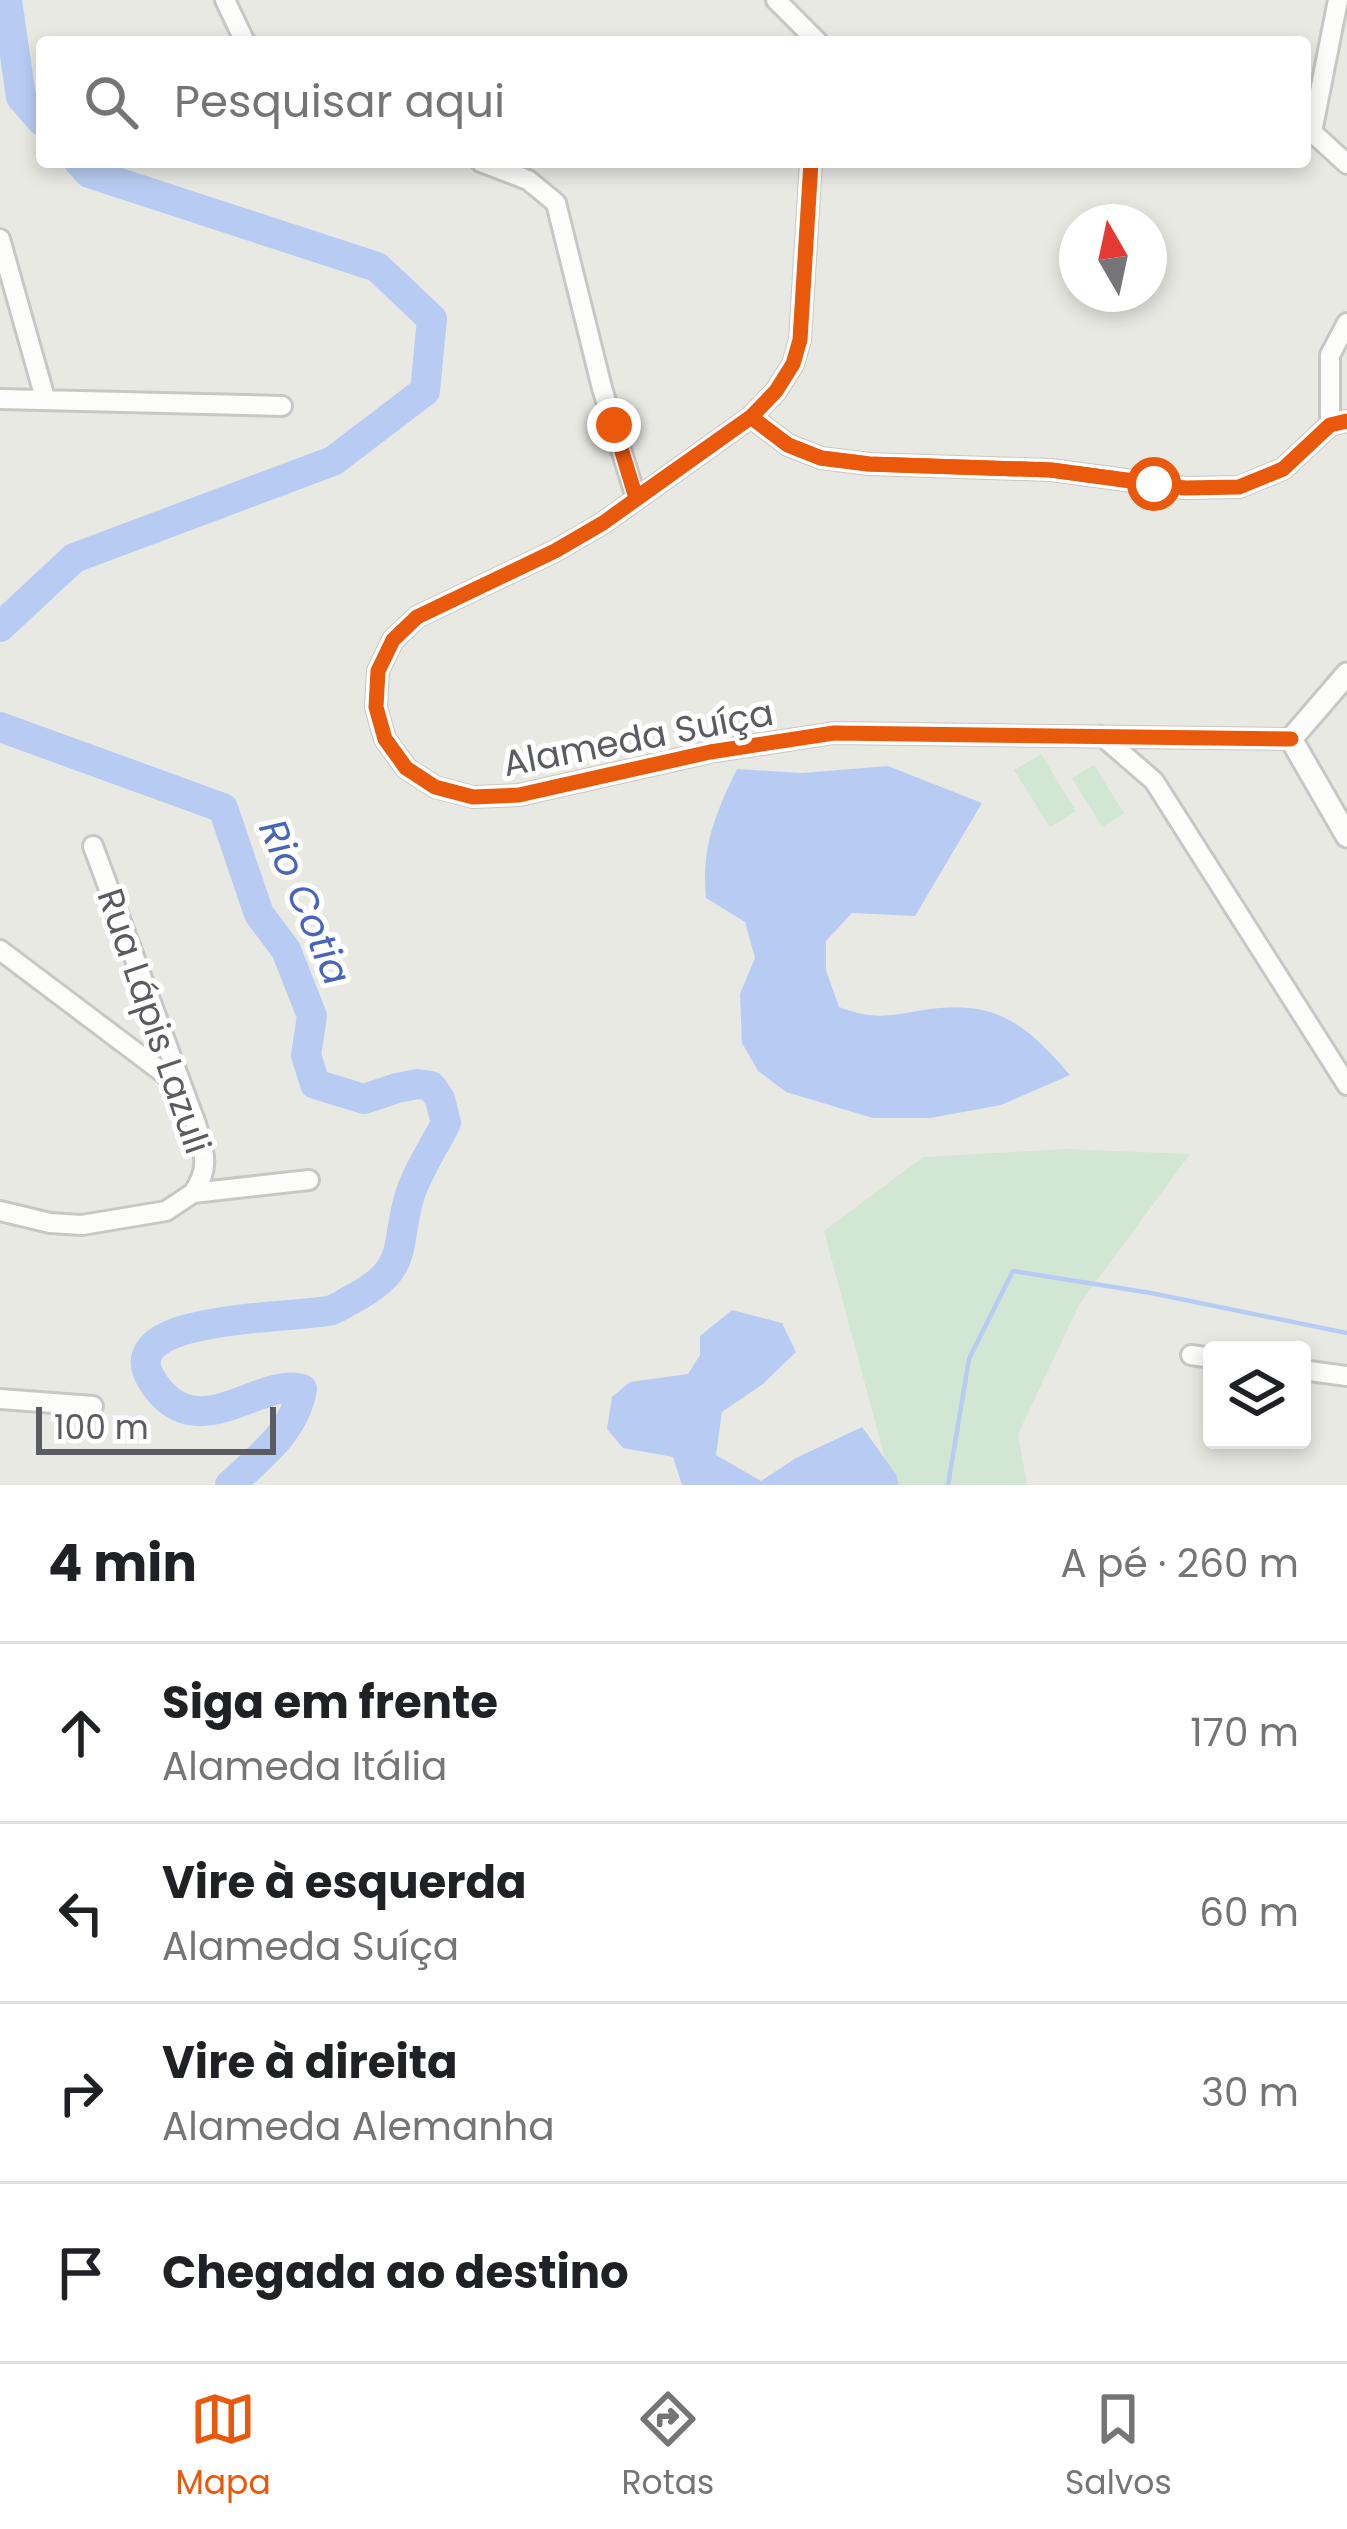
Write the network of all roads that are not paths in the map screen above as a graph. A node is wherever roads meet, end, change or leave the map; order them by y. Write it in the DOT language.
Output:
graph roads {
  1 [pos="225,0"];
  2 [pos="776,0"];
  3 [pos="1338,0"];
  4 [pos="242,36"];
  5 [pos="812,36"];
  6 [pos="1311,122"];
  7 [pos="1311,133"];
  8 [pos="1347,164"];
  9 [pos="497,168"];
  10 [pos="812,168"];
  11 [pos="0,239"];
  12 [pos="1347,323"];
  13 [pos="45,398"];
  14 [pos="0,399"];
  15 [pos="282,406"];
  16 [pos="751,417"];
  17 [pos="1338,423"];
  18 [pos="636,498"];
  19 [pos="1347,674"];
  20 [pos="1102,736"];
  21 [pos="1291,739"];
  22 [pos="1347,836"];
  23 [pos="93,846"];
  24 [pos="0,950"];
  25 [pos="179,1085"];
  26 [pos="1347,1085"];
  27 [pos="309,1180"];
  28 [pos="193,1193"];
  29 [pos="0,1211"];
  30 [pos="1191,1355"];
  31 [pos="1203,1357"];
  32 [pos="1311,1371"];
  33 [pos="1347,1376"];
  34 [pos="0,1399"];
  35 [pos="93,1406"];
  1 -- 4 [label="street"];
  2 -- 5 [label="street"];
  3 -- 6 [label="street"];
  7 -- 8 [label="street"];
  9 -- 18 [label="street"];
  10 -- 16 [label="street, Alameda Suíça"];
  11 -- 13 [label="street"];
  12 -- 17 [label="street"];
  13 -- 14 [label="street"];
  13 -- 15 [label="street"];
  16 -- 17 [label="street"];
  16 -- 18 [label="street, Alameda Suíça"];
  18 -- 20 [label="street, Alameda Suíça"];
  19 -- 21 [label="street"];
  20 -- 21 [label="street, Alameda Suíça"];
  20 -- 26 [label="street"];
  21 -- 22 [label="street"];
  23 -- 25 [label="street, Rua Lápis Lazuli"];
  24 -- 25 [label="street"];
  25 -- 28 [label="street, Rua Lápis Lazuli"];
  27 -- 28 [label="street"];
  28 -- 29 [label="street"];
  30 -- 31 [label="street"];
  32 -- 33 [label="street"];
  34 -- 35 [label="street"];
}
